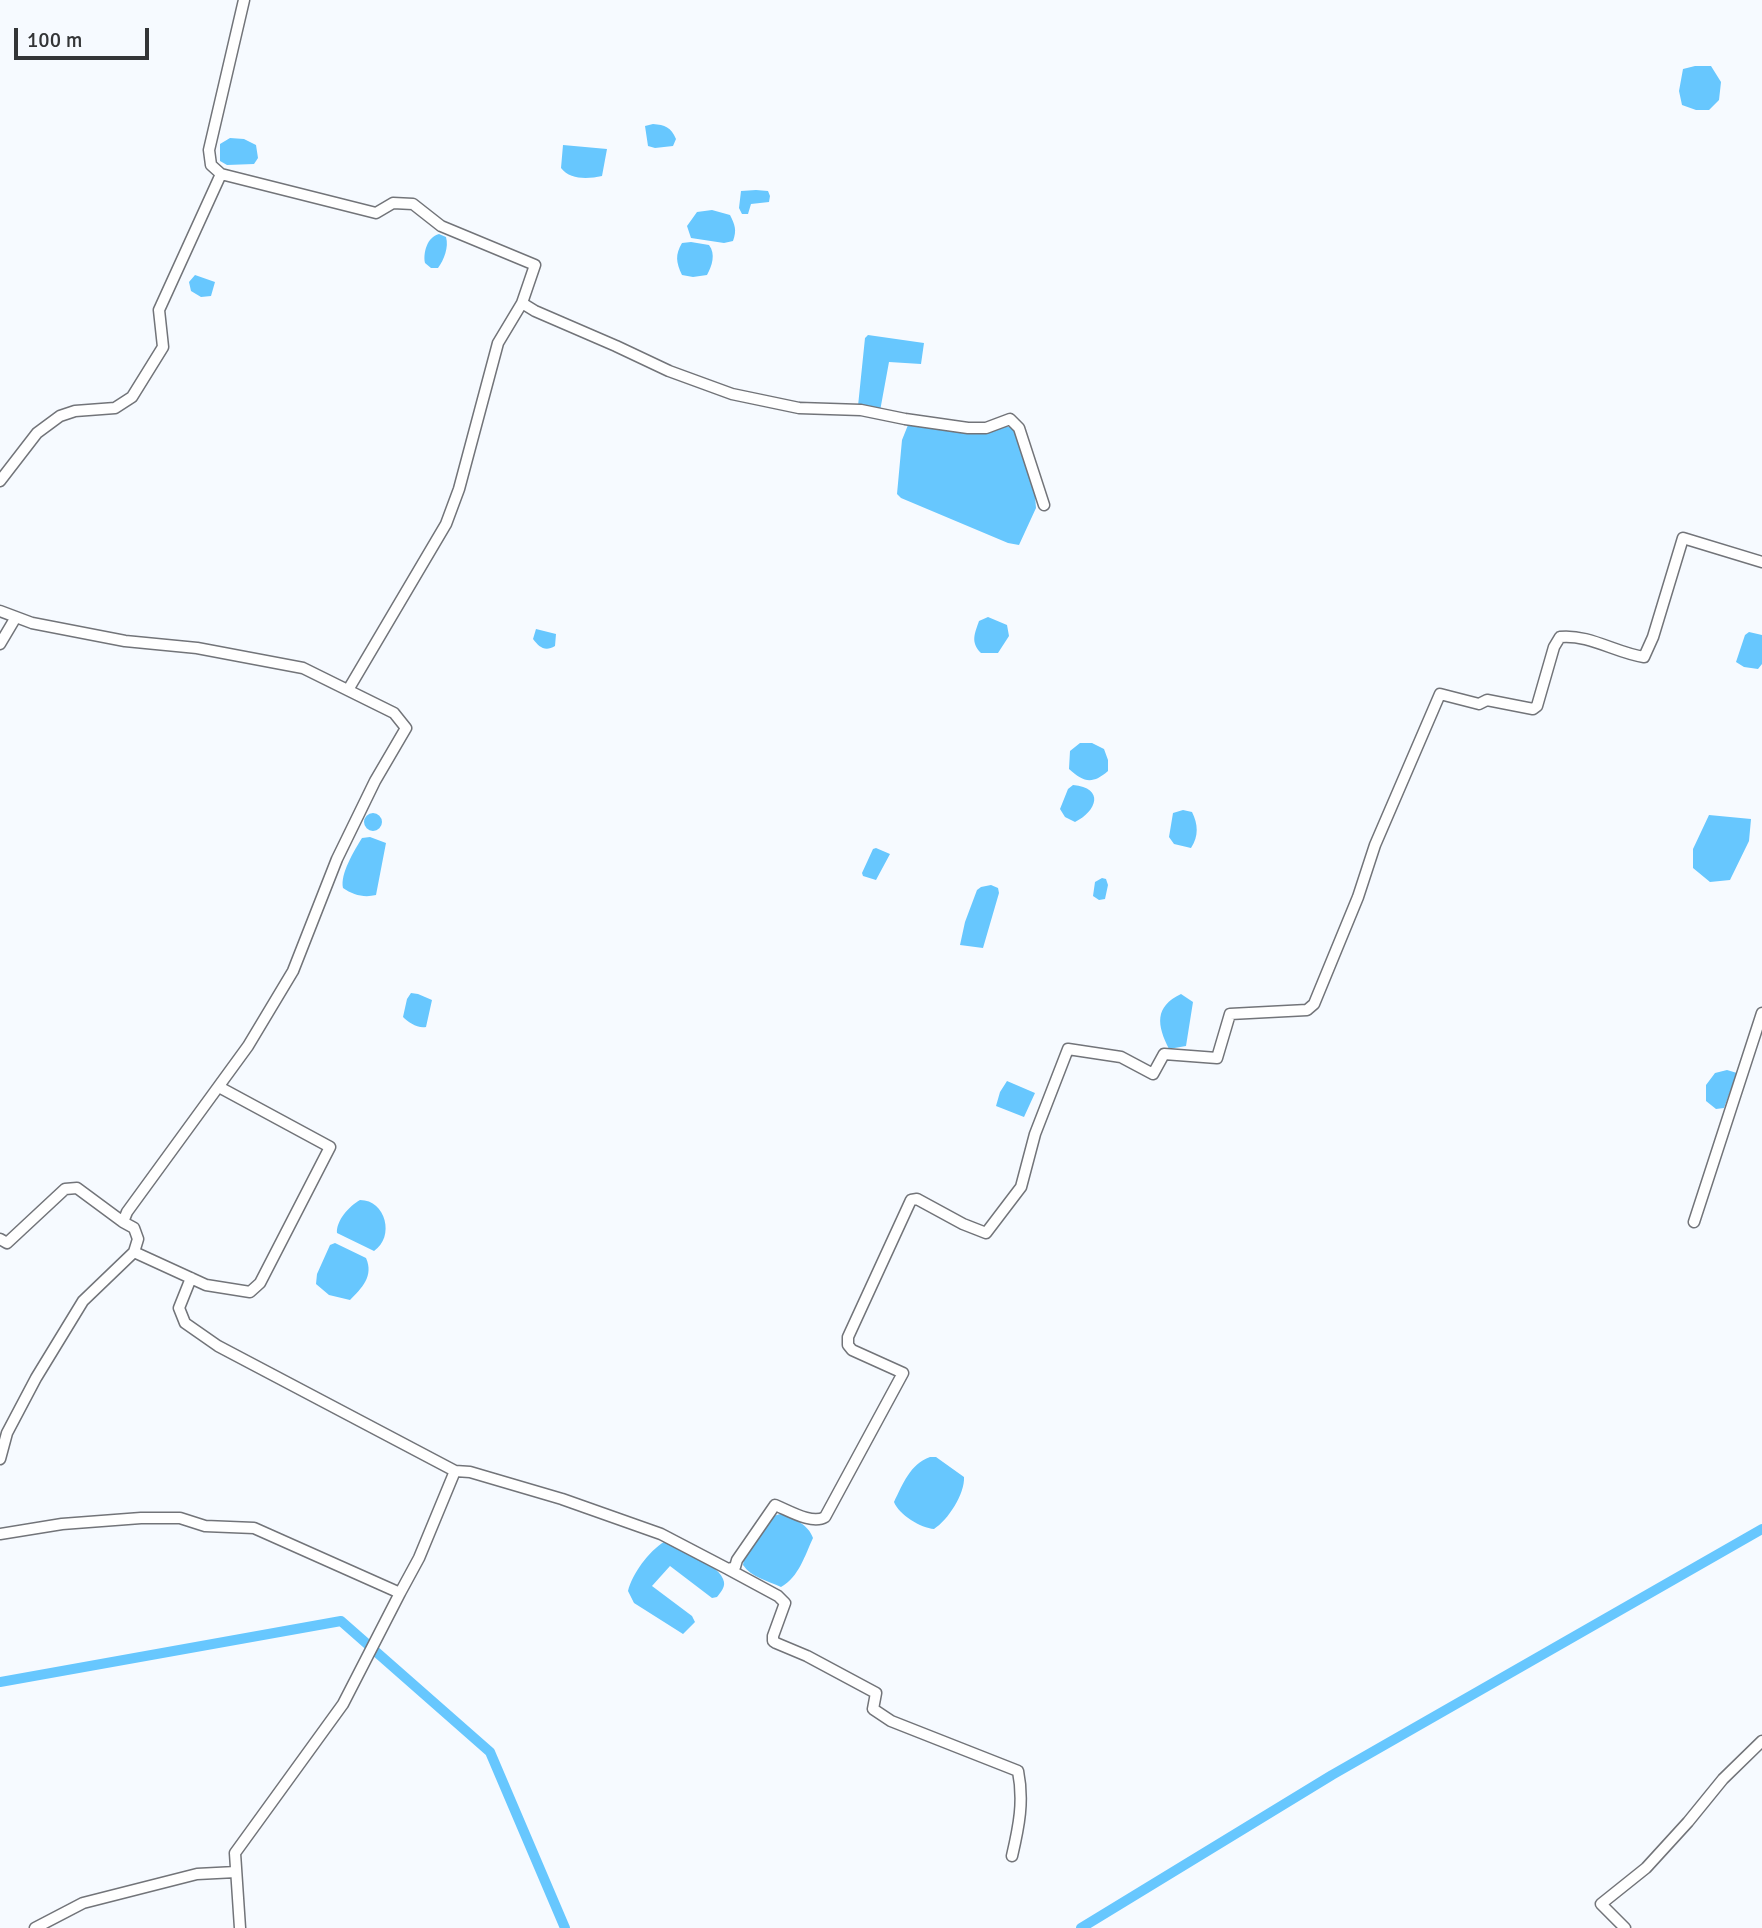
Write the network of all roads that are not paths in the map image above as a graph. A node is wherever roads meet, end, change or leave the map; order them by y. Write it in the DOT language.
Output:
graph roads {
  1 [pos="244,0"];
  2 [pos="221,174"];
  3 [pos="522,303"];
  4 [pos="0,481"];
  5 [pos="1044,505"];
  6 [pos="1762,562"];
  7 [pos="0,611"];
  8 [pos="16,617"];
  9 [pos="0,645"];
  10 [pos="348,690"];
  11 [pos="1762,1013"];
  12 [pos="219,1087"];
  13 [pos="123,1222"];
  14 [pos="1694,1222"];
  15 [pos="0,1239"];
  16 [pos="134,1252"];
  17 [pos="191,1278"];
  18 [pos="0,1458"];
  19 [pos="455,1471"];
  20 [pos="0,1534"];
  21 [pos="728,1569"];
  22 [pos="400,1593"];
  23 [pos="1762,1741"];
  24 [pos="1013,1856"];
  25 [pos="236,1872"];
  26 [pos="35,1928"];
  27 [pos="240,1928"];
  28 [pos="1625,1928"];
  1 -- 2 [label="street"];
  2 -- 3 [label="street"];
  2 -- 4 [label="street"];
  3 -- 5 [label="street"];
  3 -- 10 [label="street"];
  6 -- 21 [label="street"];
  7 -- 8 [label="street"];
  8 -- 9 [label="street"];
  8 -- 10 [label="street"];
  10 -- 12 [label="street"];
  11 -- 14 [label="street"];
  12 -- 13 [label="street"];
  12 -- 17 [label="street"];
  13 -- 15 [label="street"];
  13 -- 16 [label="street"];
  16 -- 17 [label="street"];
  16 -- 18 [label="street"];
  17 -- 19 [label="street"];
  19 -- 21 [label="street"];
  19 -- 22 [label="street"];
  20 -- 22 [label="street"];
  21 -- 24 [label="street"];
  22 -- 25 [label="street"];
  23 -- 28 [label="street"];
  25 -- 26 [label="street"];
  25 -- 27 [label="street"];
}
